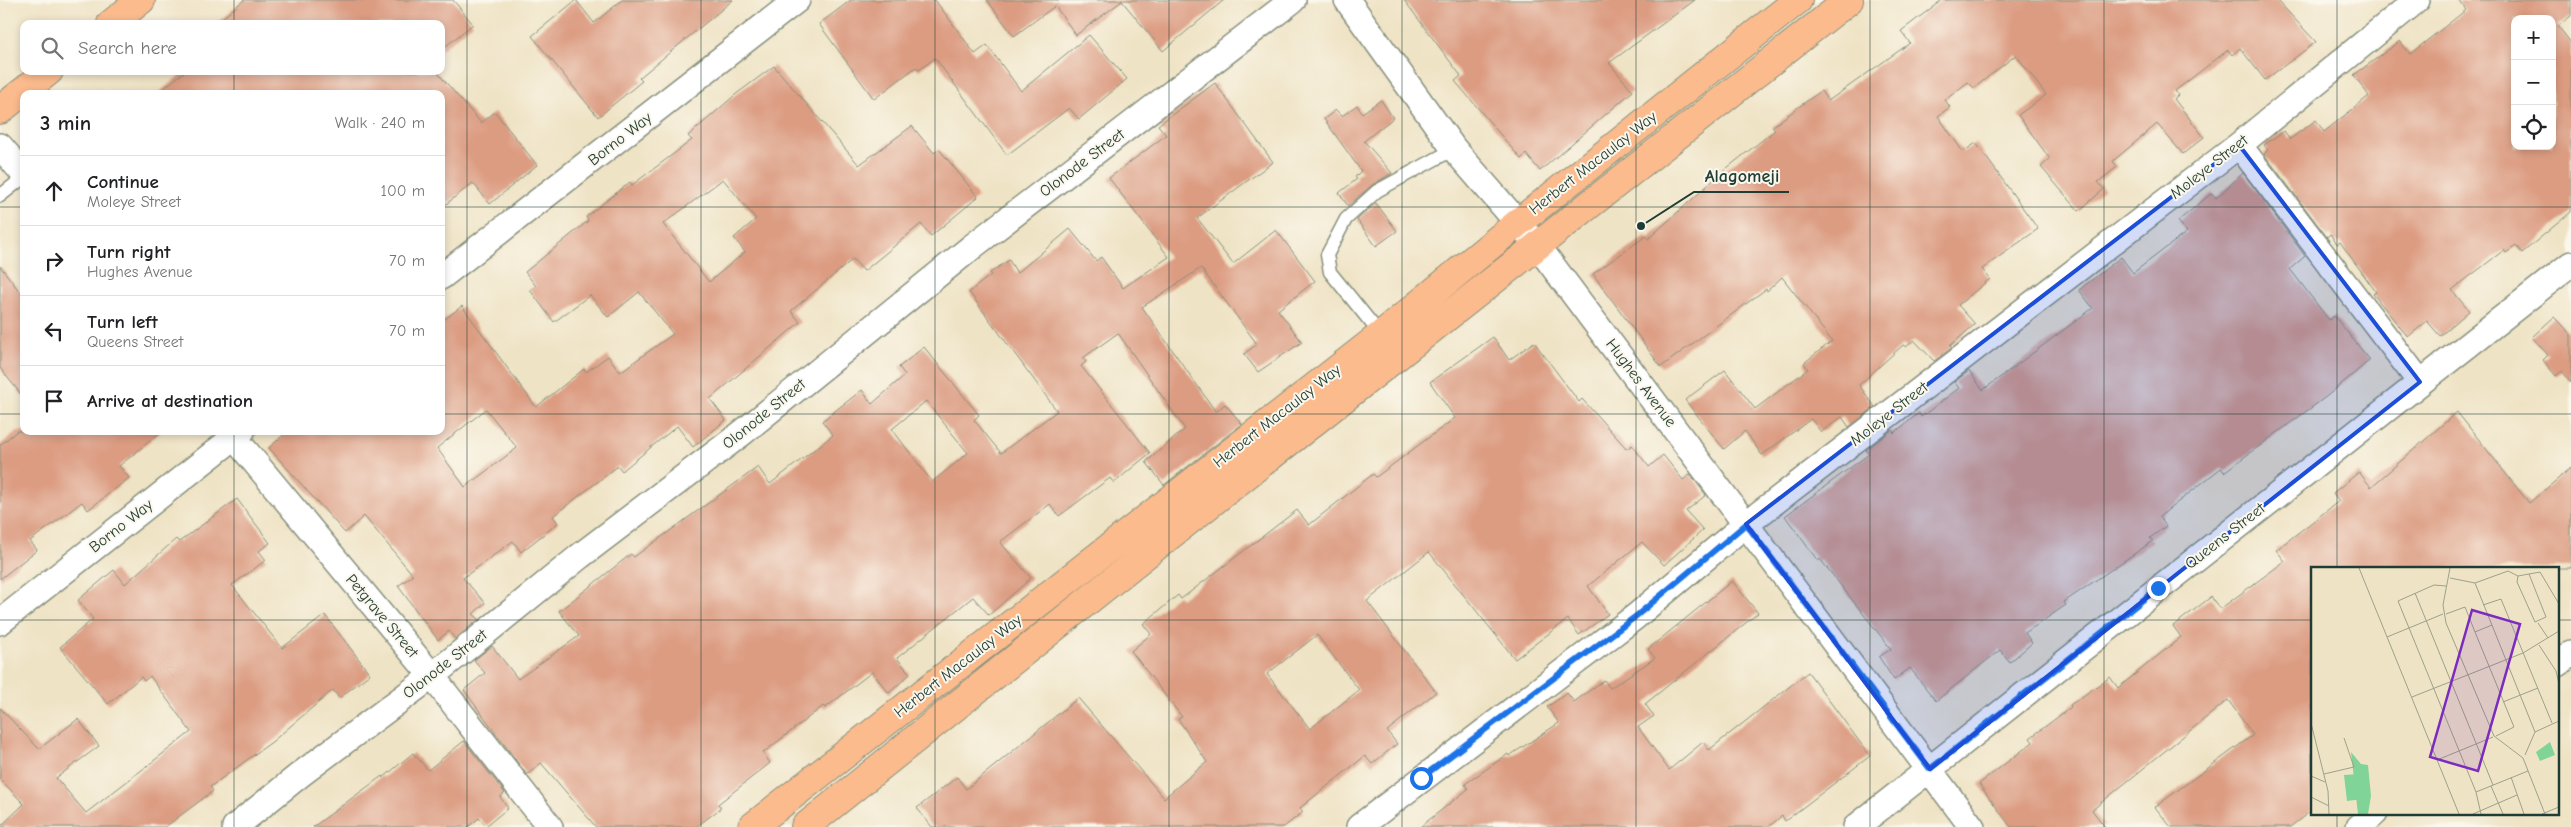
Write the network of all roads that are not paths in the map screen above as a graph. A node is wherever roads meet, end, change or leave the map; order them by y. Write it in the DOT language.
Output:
graph roads {
  1 [pos="141,0"];
  2 [pos="797,0"];
  3 [pos="1293,0"];
  4 [pos="1347,0"];
  5 [pos="1798,0"];
  6 [pos="1849,0"];
  7 [pos="2417,0"];
  8 [pos="116,20"];
  9 [pos="44,75"];
  10 [pos="25,90"];
  11 [pos="20,94"];
  12 [pos="0,110"];
  13 [pos="2239,145"];
  14 [pos="0,146"];
  15 [pos="1454,149"];
  16 [pos="20,171"];
  17 [pos="20,179"];
  18 [pos="0,196"];
  19 [pos="1519,222"];
  20 [pos="1538,245"];
  21 [pos="2571,264"];
  22 [pos="445,274"];
  23 [pos="1382,335"];
  24 [pos="2420,382"];
  25 [pos="233,435"];
  26 [pos="237,435"];
  27 [pos="1746,524"];
  28 [pos="0,622"];
  29 [pos="432,676"];
  30 [pos="1930,769"];
  31 [pos="2374,814"];
  32 [pos="235,827"];
  33 [pos="550,827"];
  34 [pos="752,827"];
  35 [pos="805,827"];
  36 [pos="1359,827"];
  37 [pos="1856,827"];
  38 [pos="1972,827"];
  39 [pos="2359,827"];
  1 -- 8 [label="main road"];
  2 -- 22 [label="street, Borno Way"];
  3 -- 29 [label="street, Olonode Street"];
  4 -- 15 [label="street, Hughes Avenue"];
  5 -- 19 [label="main road, Herbert Macaulay Way"];
  6 -- 20 [label="main road, Herbert Macaulay Way"];
  7 -- 13 [label="street, Moleye Street"];
  9 -- 10 [label="main road"];
  11 -- 12 [label="main road"];
  13 -- 24 [label="street"];
  13 -- 27 [label="street, Moleye Street"];
  14 -- 16 [label="street"];
  15 -- 19 [label="street, Hughes Avenue"];
  15 -- 23 [label="lane"];
  17 -- 18 [label="lane"];
  19 -- 20 [label="street, Hughes Avenue"];
  19 -- 23 [label="main road, Herbert Macaulay Way"];
  20 -- 27 [label="street, Hughes Avenue"];
  20 -- 35 [label="main road, Herbert Macaulay Way"];
  21 -- 24 [label="street, Queens Street"];
  23 -- 34 [label="main road, Herbert Macaulay Way"];
  24 -- 30 [label="street, Queens Street"];
  25 -- 28 [label="street, Borno Way"];
  26 -- 29 [label="street, Petgrave Street"];
  27 -- 30 [label="street, Hughes Avenue"];
  27 -- 36 [label="street, Moleye Street"];
  29 -- 32 [label="street, Olonode Street"];
  29 -- 33 [label="street, Petgrave Street"];
  30 -- 37 [label="street, Queens Street"];
  30 -- 38 [label="street, Hughes Avenue"];
  31 -- 39 [label="street"];
}
